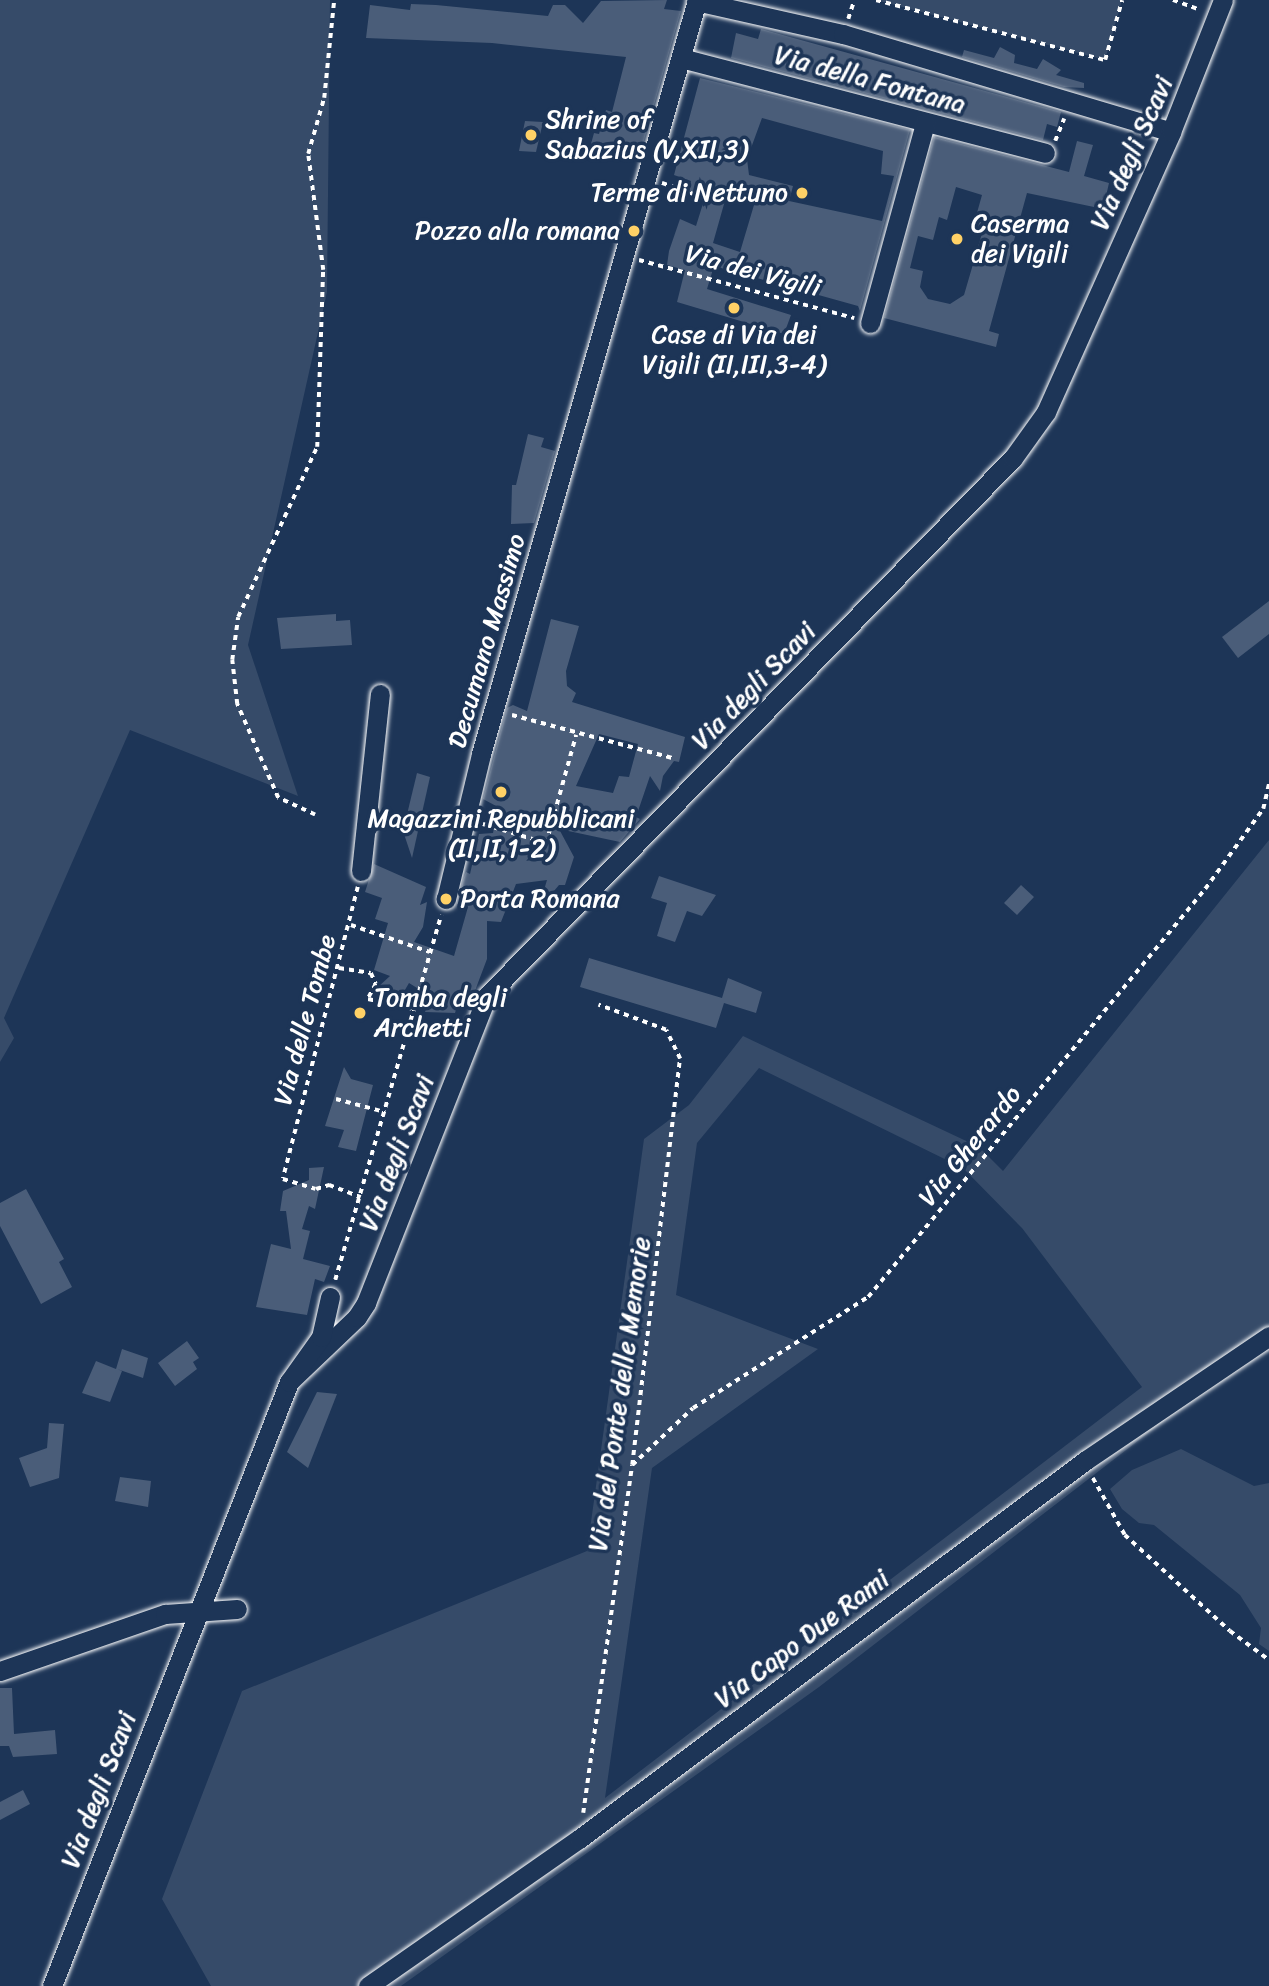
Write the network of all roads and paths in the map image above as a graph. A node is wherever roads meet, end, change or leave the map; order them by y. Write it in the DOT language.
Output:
graph roads {
  1 [pos="334,0"];
  2 [pos="876,0"];
  3 [pos="1122,0"];
  4 [pos="1172,0"];
  5 [pos="697,1"];
  6 [pos="1221,8"];
  7 [pos="681,58"];
  8 [pos="1070,100"];
  9 [pos="925,122"];
  10 [pos="1171,132"];
  11 [pos="1045,153"];
  12 [pos="648,180"];
  13 [pos="716,202"];
  14 [pos="626,257"];
  15 [pos="870,323"];
  16 [pos="380,694"];
  17 [pos="495,710"];
  18 [pos="576,735"];
  19 [pos="672,758"];
  20 [pos="1269,784"];
  21 [pos="315,815"];
  22 [pos="464,818"];
  23 [pos="361,871"];
  24 [pos="446,899"];
  25 [pos="351,925"];
  26 [pos="430,952"];
  27 [pos="339,968"];
  28 [pos="598,1004"];
  29 [pos="414,1009"];
  30 [pos="336,1099"];
  31 [pos="385,1112"];
  32 [pos="361,1197"];
  33 [pos="330,1297"];
  34 [pos="1269,1336"];
  35 [pos="289,1382"];
  36 [pos="1086,1460"];
  37 [pos="632,1465"];
  38 [pos="237,1609"];
  39 [pos="196,1613"];
  40 [pos="1269,1660"];
  41 [pos="0,1671"];
  42 [pos="579,1839"];
  43 [pos="52,1986"];
  44 [pos="368,1986"];
  1 -- 21 [label="path"];
  2 -- 3 [label="path"];
  4 -- 6 [label="path"];
  5 -- 7 [label="street, Decumano Massimo"];
  5 -- 8 [label="street"];
  6 -- 10 [label="street, Via degli Scavi"];
  7 -- 9 [label="street, Via della Fontana"];
  7 -- 12 [label="street, Decumano Massimo"];
  8 -- 10 [label="street"];
  8 -- 11 [label="path"];
  9 -- 11 [label="street, Via della Fontana"];
  9 -- 15 [label="street"];
  10 -- 35 [label="street, Via degli Scavi"];
  12 -- 13 [label="path"];
  12 -- 14 [label="street, Decumano Massimo"];
  14 -- 15 [label="path, Via dei Vigili"];
  14 -- 17 [label="street, Decumano Massimo"];
  16 -- 23 [label="street"];
  17 -- 18 [label="path"];
  17 -- 22 [label="street, Decumano Massimo"];
  18 -- 19 [label="path"];
  18 -- 22 [label="path"];
  20 -- 37 [label="path, Via Gherardo"];
  22 -- 24 [label="street, Decumano Massimo"];
  23 -- 25 [label="path, Via delle Tombe"];
  24 -- 26 [label="path"];
  25 -- 26 [label="path"];
  25 -- 27 [label="path, Via delle Tombe"];
  26 -- 29 [label="path"];
  27 -- 29 [label="path"];
  27 -- 32 [label="path, Via delle Tombe"];
  28 -- 37 [label="path, Via del Ponte delle Memorie"];
  29 -- 31 [label="path"];
  30 -- 31 [label="path"];
  31 -- 32 [label="path"];
  32 -- 33 [label="path"];
  33 -- 35 [label="street, Via degli Scavi"];
  34 -- 36 [label="street, Via Capo Due Rami"];
  35 -- 39 [label="street, Via degli Scavi"];
  36 -- 40 [label="path"];
  36 -- 42 [label="street, Via Capo Due Rami"];
  37 -- 42 [label="path, Via del Ponte delle Memorie"];
  38 -- 39 [label="street"];
  39 -- 41 [label="street"];
  39 -- 43 [label="street, Via degli Scavi"];
  42 -- 44 [label="street, Via Capo Due Rami"];
}
